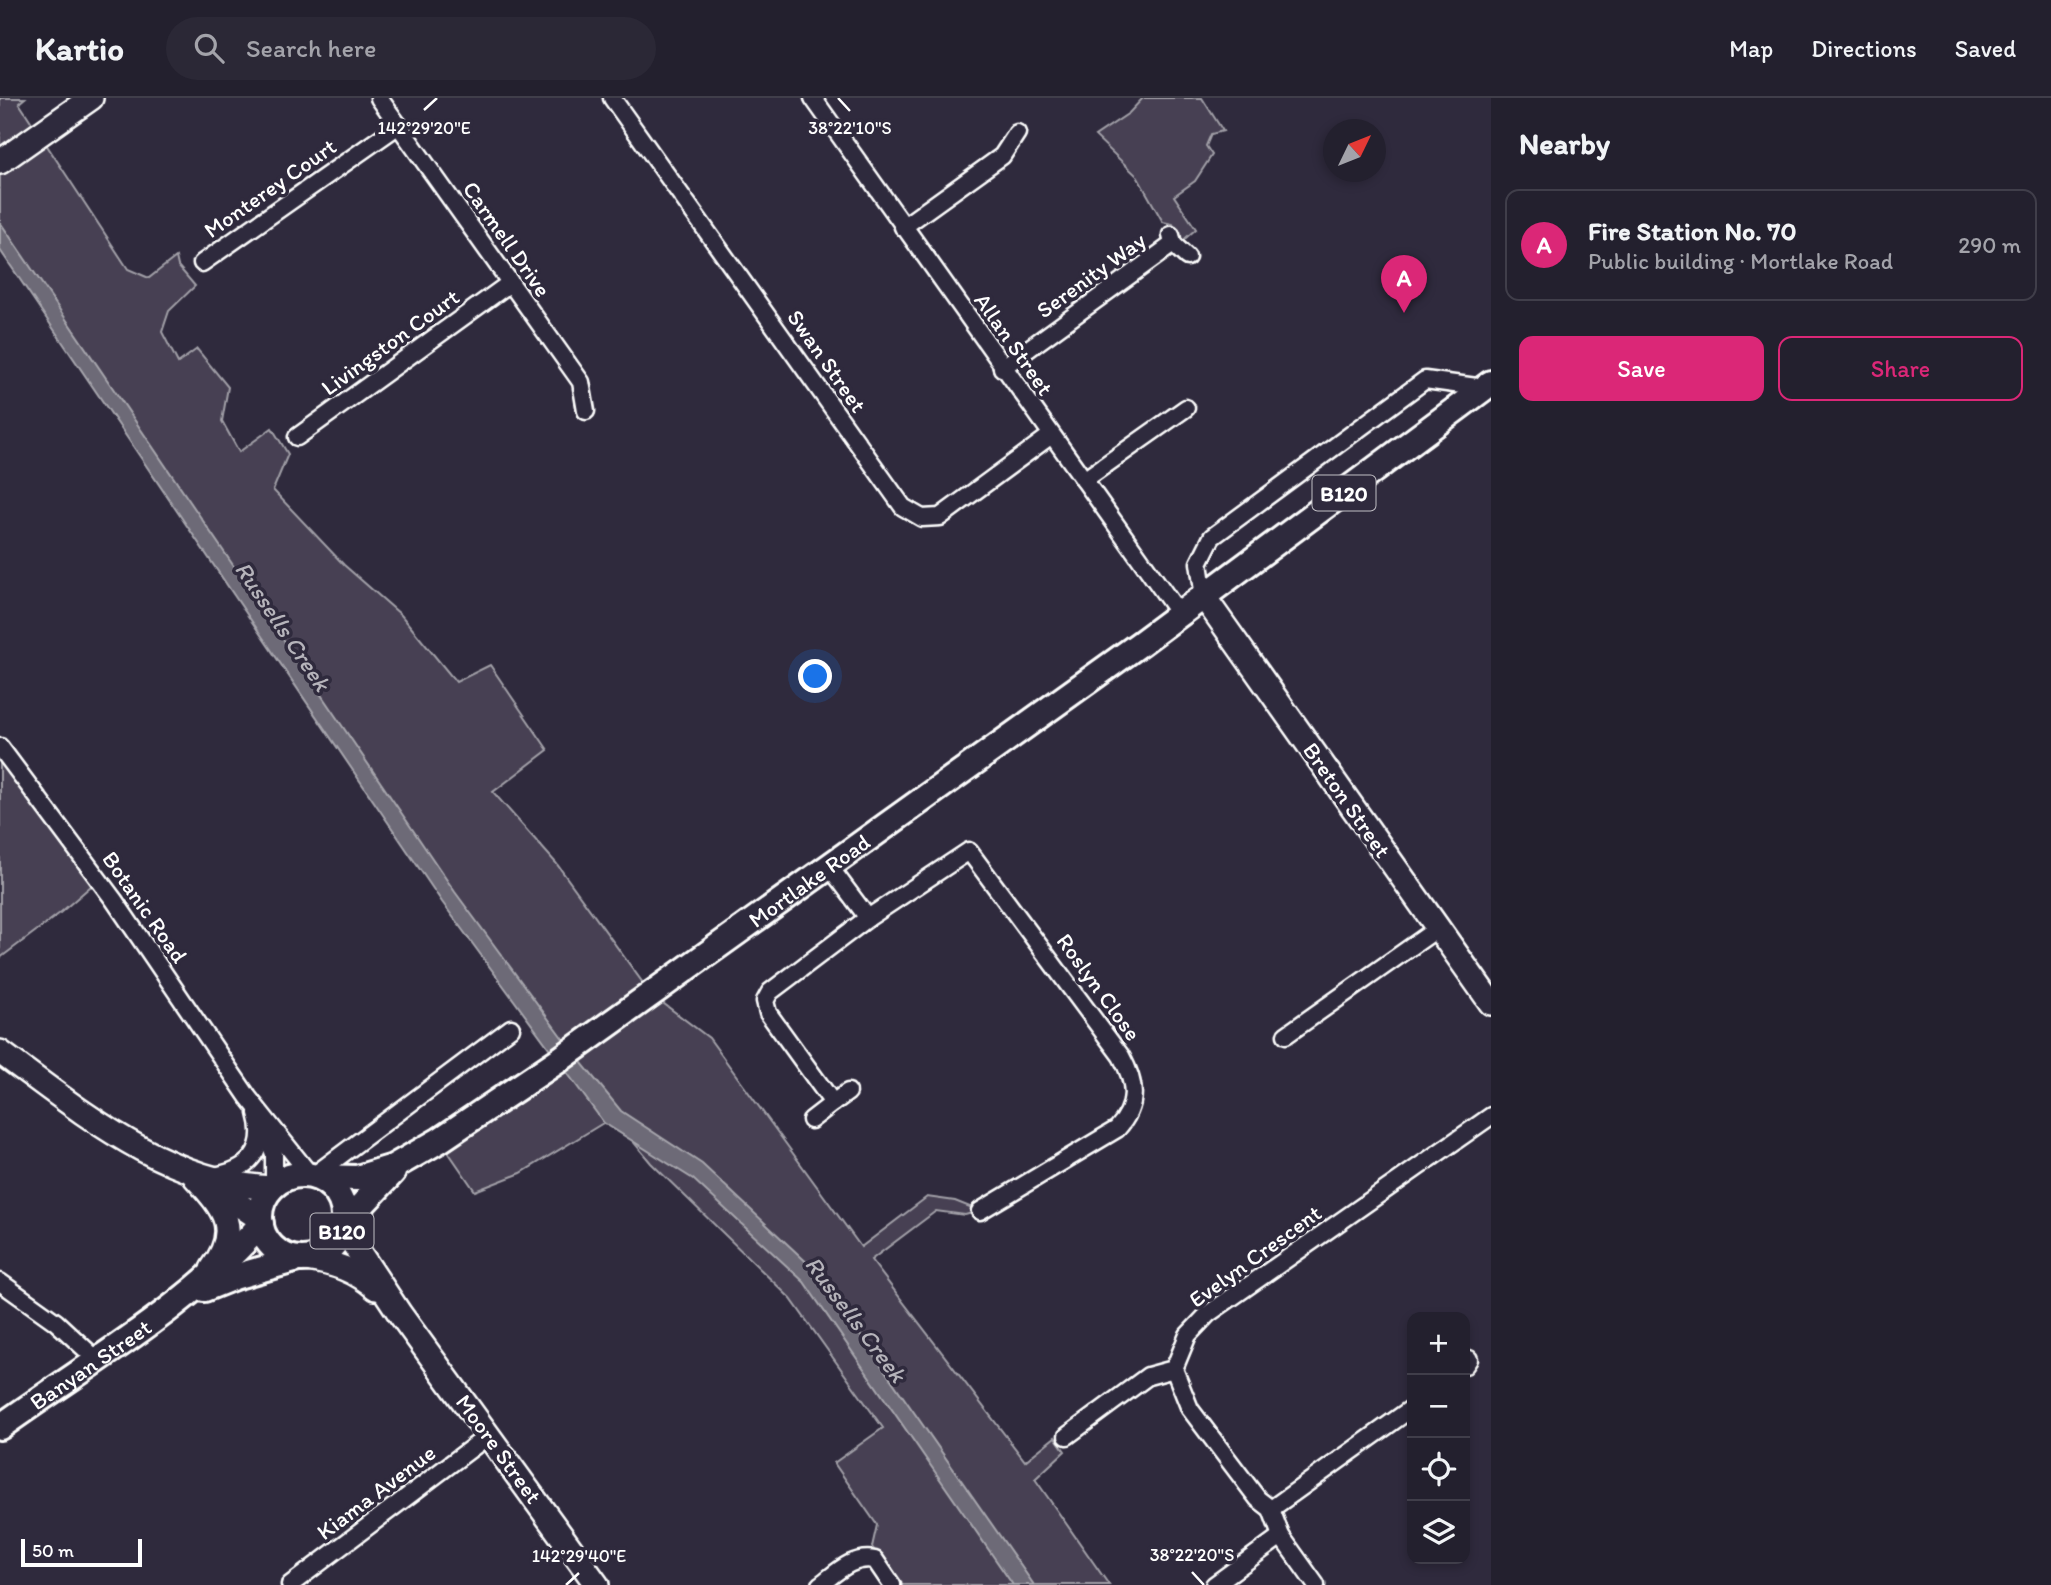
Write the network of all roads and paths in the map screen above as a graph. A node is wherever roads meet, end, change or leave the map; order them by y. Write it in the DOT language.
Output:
graph roads {
  1 [pos="91,98"];
  2 [pos="379,98"];
  3 [pos="612,98"];
  4 [pos="813,98"];
  5 [pos="399,125"];
  6 [pos="1017,133"];
  7 [pos="0,162"];
  8 [pos="903,227"];
  9 [pos="1187,257"];
  10 [pos="202,264"];
  11 [pos="510,283"];
  12 [pos="1002,368"];
  13 [pos="1488,386"];
  14 [pos="1186,408"];
  15 [pos="586,411"];
  16 [pos="1050,436"];
  17 [pos="297,437"];
  18 [pos="1084,480"];
  19 [pos="1204,597"];
  20 [pos="1180,615"];
  21 [pos="0,747"];
  22 [pos="829,866"];
  23 [pos="868,918"];
  24 [pos="1438,928"];
  25 [pos="1491,1003"];
  26 [pos="511,1028"];
  27 [pos="1286,1035"];
  28 [pos="0,1052"];
  29 [pos="848,1092"];
  30 [pos="248,1097"];
  31 [pos="834,1103"];
  32 [pos="257,1113"];
  33 [pos="1491,1116"];
  34 [pos="811,1121"];
  35 [pos="410,1158"];
  36 [pos="194,1174"];
  37 [pos="313,1176"];
  38 [pos="273,1186"];
  39 [pos="980,1211"];
  40 [pos="260,1221"];
  41 [pos="343,1226"];
  42 [pos="303,1259"];
  43 [pos="206,1277"];
  44 [pos="0,1282"];
  45 [pos="181,1299"];
  46 [pos="400,1314"];
  47 [pos="96,1359"];
  48 [pos="1174,1369"];
  49 [pos="1407,1412"];
  50 [pos="0,1427"];
  51 [pos="489,1435"];
  52 [pos="1067,1436"];
  53 [pos="1271,1509"];
  54 [pos="1281,1536"];
  55 [pos="290,1585"];
  56 [pos="597,1585"];
  57 [pos="820,1585"];
  58 [pos="892,1585"];
  59 [pos="1214,1585"];
  60 [pos="1316,1585"];
  1 -- 7 [label="street"];
  2 -- 5 [label="street, Carmell Drive"];
  3 -- 16 [label="street, Swan Street"];
  4 -- 8 [label="street, Allan Street"];
  5 -- 10 [label="street, Monterey Court"];
  5 -- 11 [label="street, Carmell Drive"];
  6 -- 8 [label="street"];
  8 -- 12 [label="street, Allan Street"];
  9 -- 12 [label="street, Serenity Way"];
  11 -- 15 [label="street, Carmell Drive"];
  11 -- 17 [label="street, Livingston Court"];
  12 -- 16 [label="street, Allan Street"];
  13 -- 19 [label="main road, Mortlake Road / B120"];
  13 -- 19 [label="street, Mortlake Road"];
  14 -- 18 [label="street"];
  16 -- 18 [label="street, Allan Street"];
  18 -- 20 [label="street, Allan Street"];
  19 -- 20 [label="main road, Mortlake Road / B120"];
  19 -- 24 [label="street, Breton Street"];
  20 -- 22 [label="main road, Mortlake Road / B120"];
  21 -- 30 [label="street, Botanic Road"];
  22 -- 23 [label="street"];
  22 -- 35 [label="main road, Mortlake Road / B120"];
  23 -- 31 [label="street, Roslyn Close"];
  23 -- 39 [label="street, Roslyn Close"];
  24 -- 25 [label="street, Breton Street"];
  24 -- 27 [label="street"];
  26 -- 37 [label="street"];
  28 -- 36 [label="street"];
  29 -- 31 [label="street"];
  30 -- 32 [label="street, Botanic Road"];
  30 -- 37 [label="street, Botanic Road"];
  31 -- 34 [label="street"];
  32 -- 36 [label="street"];
  32 -- 38 [label="street, Botanic Road"];
  33 -- 48 [label="street, Evelyn Crescent"];
  35 -- 37 [label="main road, Mortlake Road / B120"];
  35 -- 41 [label="main road, Mortlake Road / B120"];
  36 -- 38 [label="street"];
  36 -- 40 [label="street"];
  36 -- 43 [label="street"];
  37 -- 38 [label="main road, B120"];
  37 -- 41 [label="main road, B120"];
  38 -- 40 [label="main road, B120"];
  40 -- 42 [label="main road, B120"];
  40 -- 43 [label="main road, Banyan Street / B120"];
  41 -- 42 [label="main road, B120"];
  41 -- 46 [label="street, Moore Street"];
  42 -- 45 [label="main road, Banyan Street / B120"];
  42 -- 46 [label="street, Moore Street"];
  43 -- 45 [label="main road, Banyan Street / B120"];
  44 -- 47 [label="street"];
  45 -- 47 [label="main road, Banyan Street / B120"];
  46 -- 51 [label="street, Moore Street"];
  47 -- 50 [label="main road, Banyan Street / B120"];
  48 -- 52 [label="street"];
  48 -- 53 [label="street"];
  49 -- 53 [label="street"];
  51 -- 55 [label="street, Kiama Avenue"];
  51 -- 56 [label="street, Moore Street"];
  53 -- 54 [label="street"];
  54 -- 59 [label="street"];
  54 -- 60 [label="street"];
  57 -- 58 [label="street"];
}
